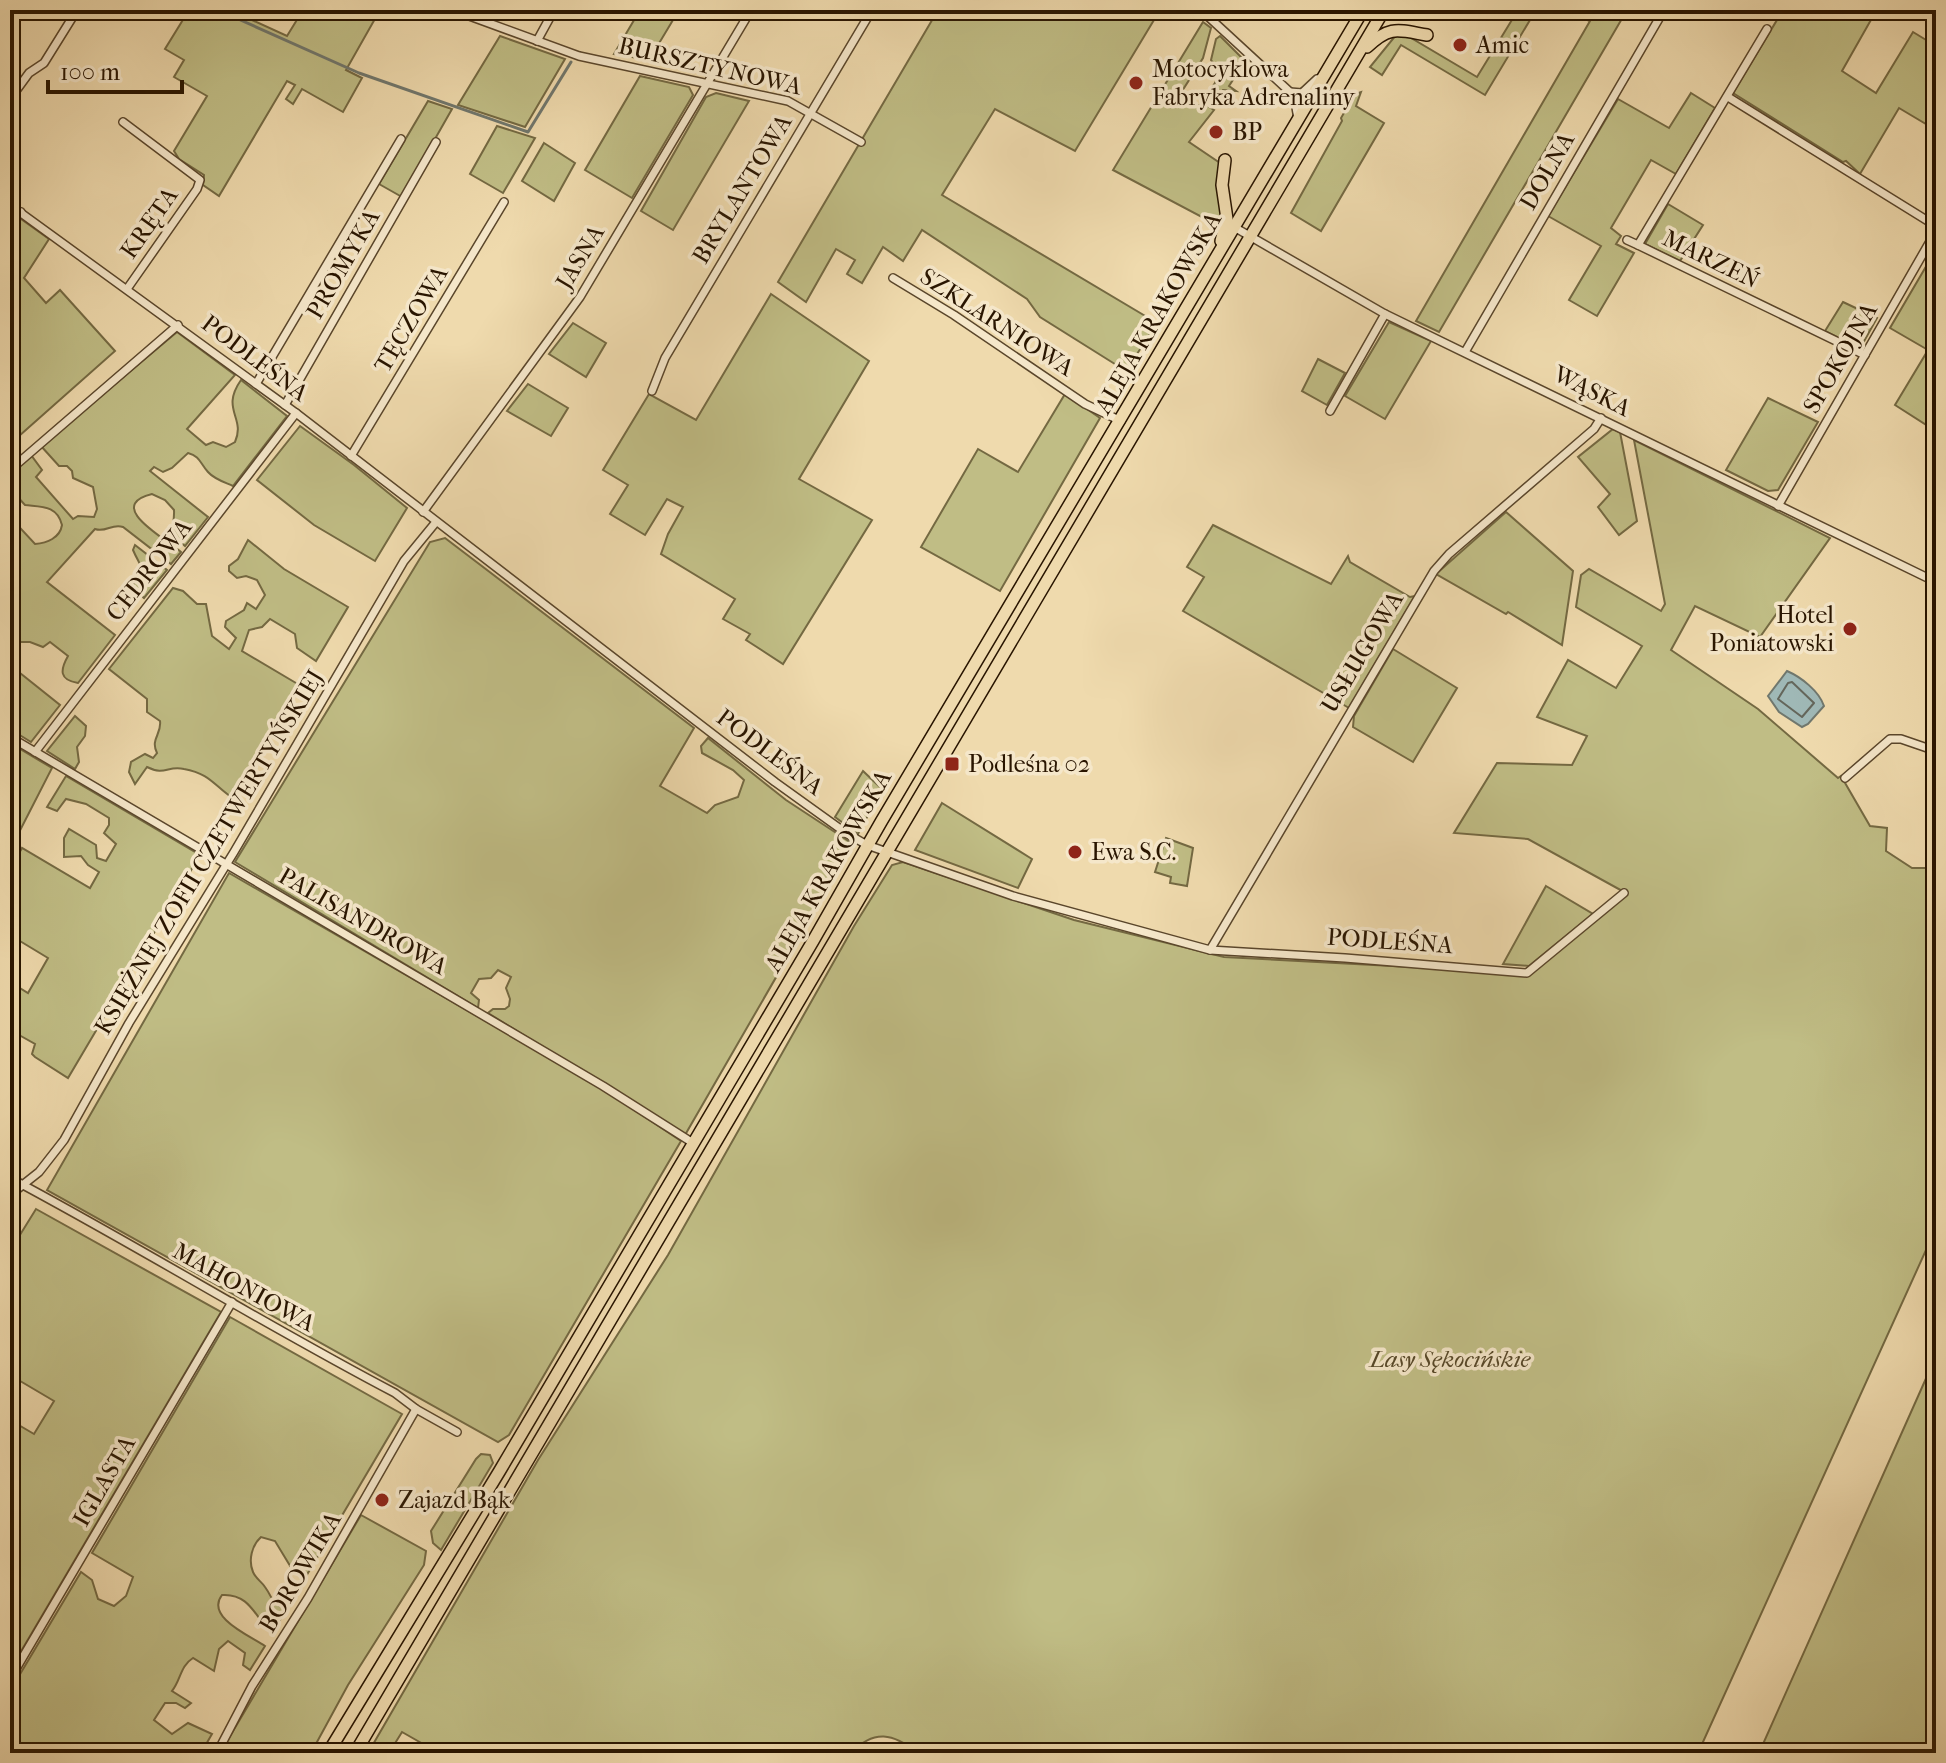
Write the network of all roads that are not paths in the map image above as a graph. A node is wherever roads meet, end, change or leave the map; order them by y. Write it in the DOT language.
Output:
graph roads {
  1 [pos="77,10"];
  2 [pos="453,10"];
  3 [pos="482,10"];
  4 [pos="554,10"];
  5 [pos="751,10"];
  6 [pos="872,10"];
  7 [pos="1201,10"];
  8 [pos="1363,10"];
  9 [pos="1384,10"];
  10 [pos="1664,10"];
  11 [pos="477,19"];
  12 [pos="1767,29"];
  13 [pos="1427,35"];
  14 [pos="537,41"];
  15 [pos="1355,58"];
  16 [pos="1334,59"];
  17 [pos="707,82"];
  18 [pos="1290,92"];
  19 [pos="1728,97"];
  20 [pos="10,99"];
  21 [pos="811,112"];
  22 [pos="1298,119"];
  23 [pos="123,122"];
  24 [pos="401,139"];
  25 [pos="436,142"];
  26 [pos="861,142"];
  27 [pos="1225,160"];
  28 [pos="504,202"];
  29 [pos="10,205"];
  30 [pos="21,212"];
  31 [pos="10,222"];
  32 [pos="1234,227"];
  33 [pos="1936,228"];
  34 [pos="1250,237"];
  35 [pos="1627,240"];
  36 [pos="1638,245"];
  37 [pos="1215,261"];
  38 [pos="893,278"];
  39 [pos="127,289"];
  40 [pos="1385,314"];
  41 [pos="178,325"];
  42 [pos="1465,352"];
  43 [pos="1865,355"];
  44 [pos="256,384"];
  45 [pos="652,391"];
  46 [pos="285,405"];
  47 [pos="1330,411"];
  48 [pos="296,413"];
  49 [pos="1601,418"];
  50 [pos="1121,421"];
  51 [pos="351,456"];
  52 [pos="10,470"];
  53 [pos="1778,506"];
  54 [pos="423,512"];
  55 [pos="436,522"];
  56 [pos="1936,582"];
  57 [pos="10,737"];
  58 [pos="1936,751"];
  59 [pos="35,752"];
  60 [pos="1845,778"];
  61 [pos="867,845"];
  62 [pos="889,852"];
  63 [pos="226,864"];
  64 [pos="1624,893"];
  65 [pos="1210,950"];
  66 [pos="693,1143"];
  67 [pos="10,1178"];
  68 [pos="22,1184"];
  69 [pos="10,1195"];
  70 [pos="232,1302"];
  71 [pos="416,1409"];
  72 [pos="457,1432"];
  73 [pos="10,1679"];
  74 [pos="217,1753"];
  75 [pos="328,1753"];
  76 [pos="355,1753"];
  1 -- 20 [label="street"];
  2 -- 11 [label="street, BURSZTYNOWA"];
  3 -- 11 [label="street"];
  4 -- 14 [label="street"];
  5 -- 17 [label="street, JASNA"];
  6 -- 21 [label="street, BRYLANTOWA"];
  7 -- 18 [label="street"];
  8 -- 16 [label="main road, ALEJA KRAKOWSKA"];
  9 -- 15 [label="main road, ALEJA KRAKOWSKA"];
  10 -- 42 [label="street, DOLNA"];
  11 -- 14 [label="street, BURSZTYNOWA"];
  12 -- 19 [label="street, MARZEŃ"];
  13 -- 15 [label="main road"];
  14 -- 17 [label="street, BURSZTYNOWA"];
  15 -- 34 [label="main road, ALEJA KRAKOWSKA"];
  16 -- 18 [label="street"];
  16 -- 22 [label="main road, ALEJA KRAKOWSKA"];
  17 -- 21 [label="street, BURSZTYNOWA"];
  17 -- 54 [label="street, JASNA"];
  18 -- 22 [label="street"];
  19 -- 33 [label="street"];
  19 -- 36 [label="street, MARZEŃ"];
  21 -- 26 [label="street, BURSZTYNOWA"];
  21 -- 45 [label="street, BRYLANTOWA"];
  22 -- 32 [label="main road, ALEJA KRAKOWSKA"];
  23 -- 39 [label="street, KRĘTA"];
  24 -- 44 [label="street"];
  25 -- 46 [label="street, PROMYKA"];
  27 -- 37 [label="main road"];
  28 -- 51 [label="street, TĘCZOWA"];
  29 -- 30 [label="street, PODLEŚNA"];
  30 -- 31 [label="street"];
  30 -- 39 [label="street, PODLEŚNA"];
  32 -- 34 [label="street, WĄSKA"];
  32 -- 37 [label="main road, ALEJA KRAKOWSKA"];
  33 -- 43 [label="street, SPOKOJNA"];
  34 -- 40 [label="street, WĄSKA"];
  34 -- 62 [label="main road, ALEJA KRAKOWSKA"];
  35 -- 36 [label="street"];
  36 -- 43 [label="street, MARZEŃ"];
  37 -- 50 [label="main road, ALEJA KRAKOWSKA"];
  38 -- 50 [label="street, SZKLARNIOWA"];
  39 -- 41 [label="street, PODLEŚNA"];
  40 -- 42 [label="street, WĄSKA"];
  40 -- 47 [label="street"];
  41 -- 44 [label="street, PODLEŚNA"];
  41 -- 52 [label="street"];
  42 -- 49 [label="street, WĄSKA"];
  43 -- 53 [label="street, SPOKOJNA"];
  44 -- 46 [label="street, PODLEŚNA"];
  46 -- 48 [label="street, PODLEŚNA"];
  48 -- 51 [label="street, PODLEŚNA"];
  48 -- 59 [label="street, CEDROWA"];
  49 -- 53 [label="street, WĄSKA"];
  49 -- 65 [label="street, USŁUGOWA"];
  50 -- 61 [label="main road, ALEJA KRAKOWSKA"];
  51 -- 54 [label="street, PODLEŚNA"];
  53 -- 56 [label="street, WĄSKA"];
  54 -- 55 [label="street, PODLEŚNA"];
  55 -- 61 [label="street, PODLEŚNA"];
  55 -- 63 [label="street, KSIĘŻNEJ ZOFII CZETWERTYŃSKIEJ"];
  57 -- 59 [label="street, PALISANDROWA"];
  58 -- 60 [label="street"];
  59 -- 63 [label="street, PALISANDROWA"];
  61 -- 62 [label="street, PODLEŚNA"];
  61 -- 66 [label="main road, ALEJA KRAKOWSKA"];
  62 -- 65 [label="street, PODLEŚNA"];
  62 -- 76 [label="main road, ALEJA KRAKOWSKA"];
  63 -- 66 [label="street, PALISANDROWA"];
  63 -- 68 [label="street, KSIĘŻNEJ ZOFII CZETWERTYŃSKIEJ"];
  64 -- 65 [label="street, PODLEŚNA"];
  66 -- 75 [label="main road, ALEJA KRAKOWSKA"];
  67 -- 68 [label="street, MAHONIOWA"];
  68 -- 69 [label="street, KSIĘŻNEJ ZOFII CZETWERTYŃSKIEJ"];
  68 -- 70 [label="street, MAHONIOWA"];
  70 -- 71 [label="street, MAHONIOWA"];
  70 -- 73 [label="street, IGLASTA"];
  71 -- 72 [label="street, MAHONIOWA"];
  71 -- 74 [label="street, BOROWIKA"];
}
